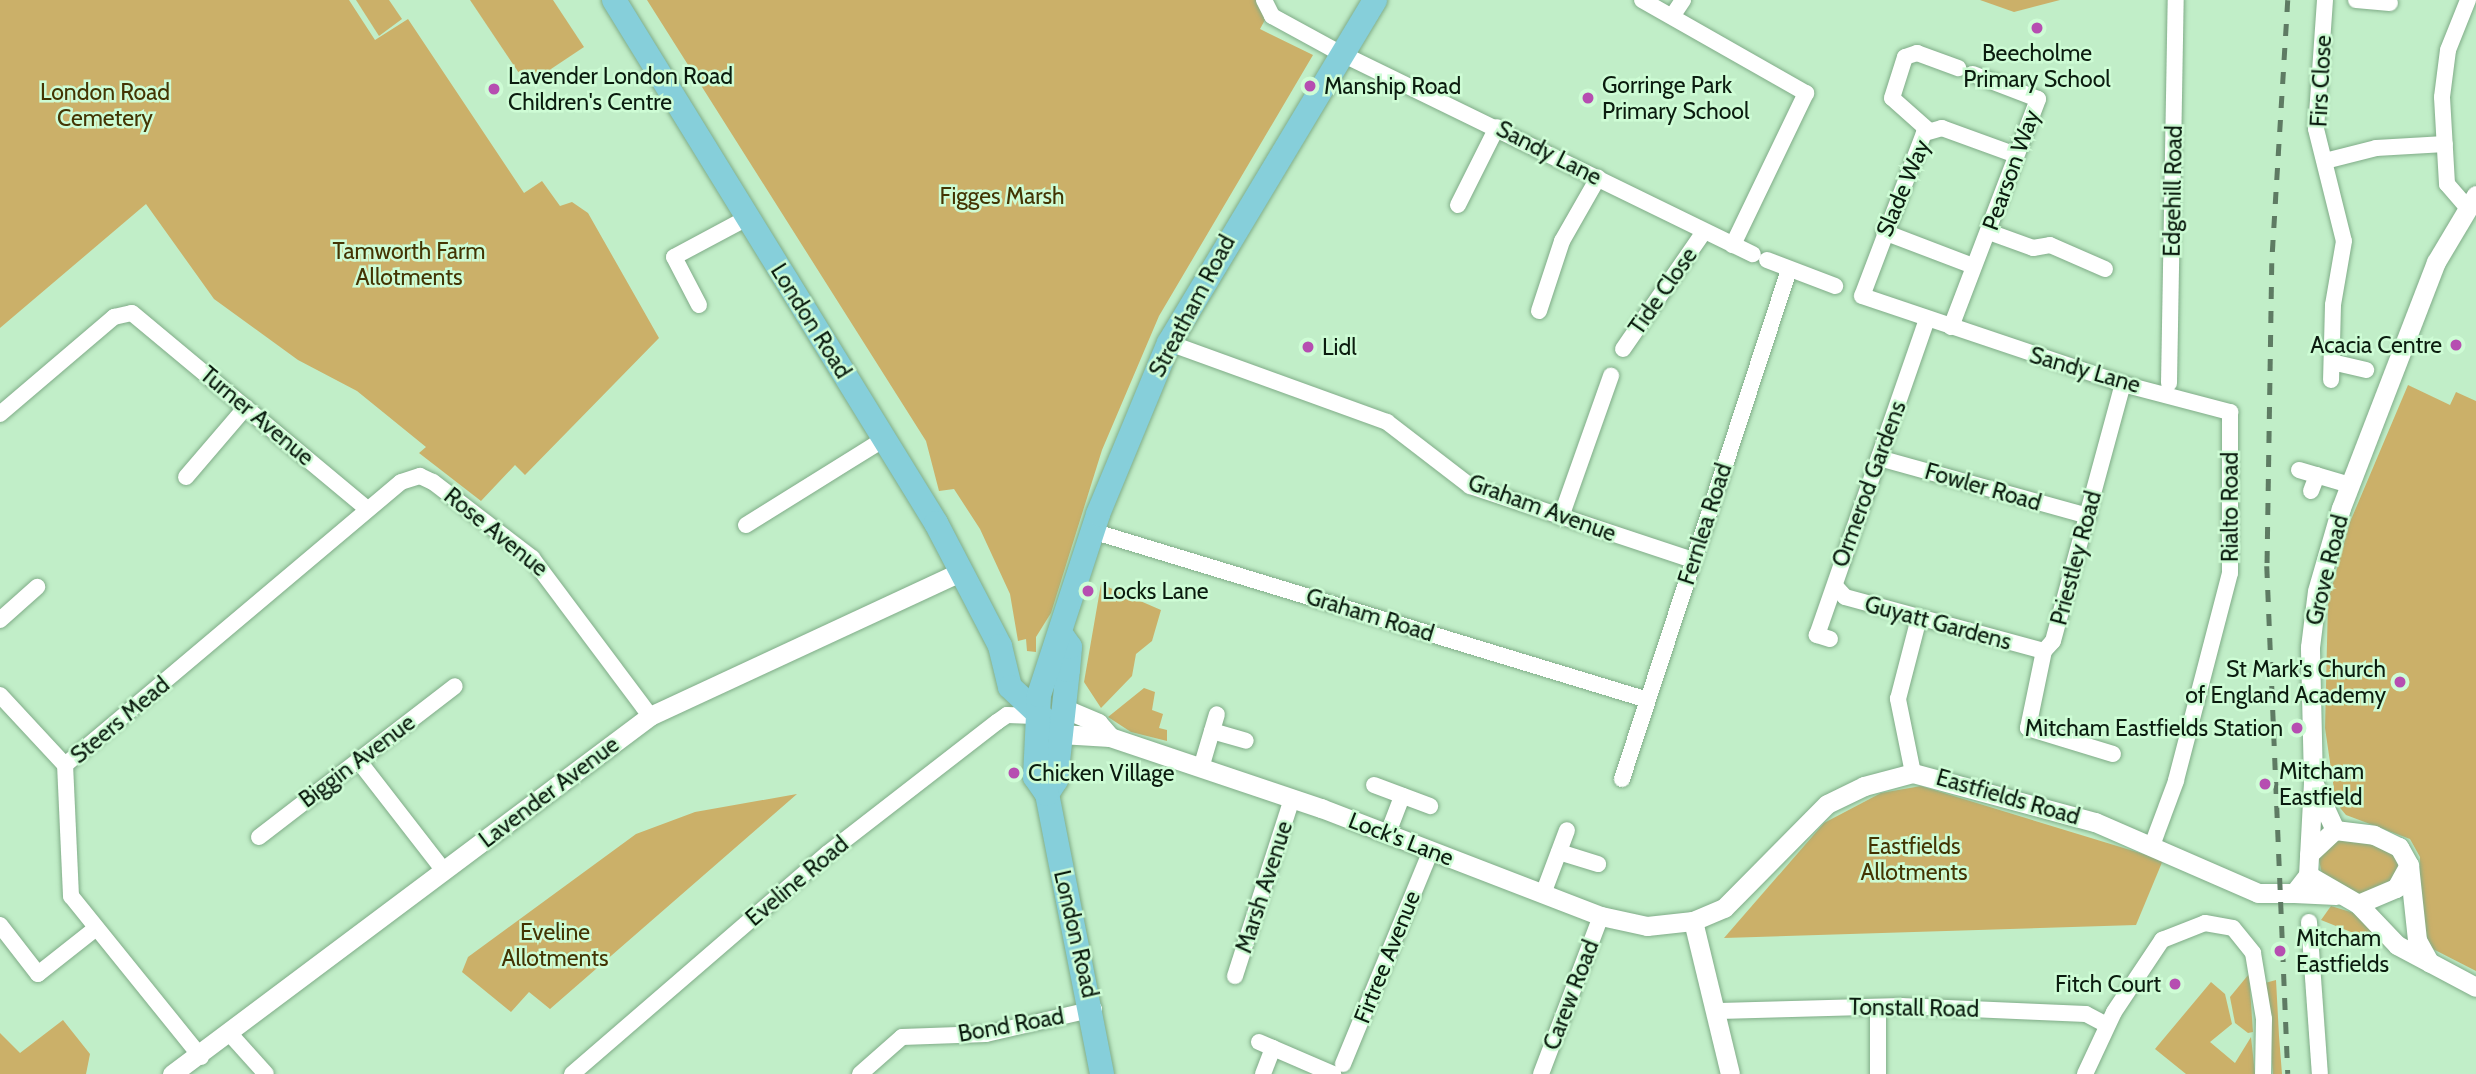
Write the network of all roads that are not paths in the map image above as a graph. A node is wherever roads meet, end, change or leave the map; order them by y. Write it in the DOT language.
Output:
graph roads {
  1 [pos="614,0"];
  2 [pos="1264,0"];
  3 [pos="1375,0"];
  4 [pos="1642,0"];
  5 [pos="1683,0"];
  6 [pos="2176,0"];
  7 [pos="2326,0"];
  8 [pos="2356,0"];
  9 [pos="2468,0"];
  10 [pos="2390,3"];
  11 [pos="2476,5"];
  12 [pos="1674,15"];
  13 [pos="1338,52"];
  14 [pos="1497,127"];
  15 [pos="1928,130"];
  16 [pos="2445,144"];
  17 [pos="2016,155"];
  18 [pos="2325,161"];
  19 [pos="1598,178"];
  20 [pos="2471,200"];
  21 [pos="1458,205"];
  22 [pos="747,218"];
  23 [pos="1884,232"];
  24 [pos="1989,232"];
  25 [pos="1703,233"];
  26 [pos="1733,246"];
  27 [pos="1973,266"];
  28 [pos="1789,270"];
  29 [pos="2105,270"];
  30 [pos="1835,286"];
  31 [pos="1861,296"];
  32 [pos="699,305"];
  33 [pos="1539,311"];
  34 [pos="1927,319"];
  35 [pos="1951,327"];
  36 [pos="1169,343"];
  37 [pos="1623,349"];
  38 [pos="2336,363"];
  39 [pos="2366,370"];
  40 [pos="1611,376"];
  41 [pos="2152,379"];
  42 [pos="2331,380"];
  43 [pos="2169,383"];
  44 [pos="2123,384"];
  45 [pos="2188,393"];
  46 [pos="246,407"];
  47 [pos="2230,412"];
  48 [pos="0,414"];
  49 [pos="884,439"];
  50 [pos="1879,458"];
  51 [pos="2299,470"];
  52 [pos="2317,475"];
  53 [pos="186,477"];
  54 [pos="401,482"];
  55 [pos="2350,485"];
  56 [pos="2311,491"];
  57 [pos="367,509"];
  58 [pos="2088,516"];
  59 [pos="1561,517"];
  60 [pos="746,525"];
  61 [pos="1092,531"];
  62 [pos="1693,561"];
  63 [pos="962,571"];
  64 [pos="37,587"];
  65 [pos="1837,588"];
  66 [pos="1919,618"];
  67 [pos="0,620"];
  68 [pos="1063,637"];
  69 [pos="1830,639"];
  70 [pos="2044,652"];
  71 [pos="455,686"];
  72 [pos="0,695"];
  73 [pos="1648,700"];
  74 [pos="1037,706"];
  75 [pos="1063,708"];
  76 [pos="1217,714"];
  77 [pos="650,716"];
  78 [pos="1212,732"];
  79 [pos="1060,734"];
  80 [pos="1110,737"];
  81 [pos="1246,741"];
  82 [pos="2113,754"];
  83 [pos="358,760"];
  84 [pos="65,765"];
  85 [pos="1201,768"];
  86 [pos="1913,773"];
  87 [pos="1622,779"];
  88 [pos="2313,782"];
  89 [pos="1374,785"];
  90 [pos="1047,794"];
  91 [pos="1402,796"];
  92 [pos="1292,798"];
  93 [pos="1430,806"];
  94 [pos="1567,830"];
  95 [pos="2336,830"];
  96 [pos="1388,833"];
  97 [pos="259,837"];
  98 [pos="2152,843"];
  99 [pos="1431,850"];
  100 [pos="1559,852"];
  101 [pos="2309,854"];
  102 [pos="1598,864"];
  103 [pos="2409,865"];
  104 [pos="444,872"];
  105 [pos="2308,874"];
  106 [pos="1543,894"];
  107 [pos="2285,894"];
  108 [pos="2336,895"];
  109 [pos="2358,904"];
  110 [pos="1601,916"];
  111 [pos="1693,922"];
  112 [pos="2309,922"];
  113 [pos="0,926"];
  114 [pos="95,929"];
  115 [pos="2430,963"];
  116 [pos="1235,976"];
  117 [pos="2476,987"];
  118 [pos="1878,1007"];
  119 [pos="1094,1009"];
  120 [pos="1719,1010"];
  121 [pos="2107,1025"];
  122 [pos="230,1035"];
  123 [pos="201,1056"];
  124 [pos="1338,1069"];
  125 [pos="172,1074"];
  126 [pos="266,1074"];
  127 [pos="572,1074"];
  128 [pos="860,1074"];
  129 [pos="1102,1074"];
  130 [pos="1263,1074"];
  131 [pos="1541,1074"];
  132 [pos="1730,1074"];
  133 [pos="1878,1074"];
  134 [pos="2085,1074"];
  135 [pos="2263,1074"];
  136 [pos="2320,1074"];
  1 -- 22 [label="main road, London Road"];
  2 -- 13 [label="street"];
  3 -- 13 [label="main road, Streatham Road"];
  4 -- 12 [label="street"];
  5 -- 12 [label="street"];
  6 -- 43 [label="street, Edgehill Road"];
  7 -- 18 [label="street, Firs Close"];
  8 -- 10 [label="street"];
  9 -- 11 [label="street"];
  9 -- 16 [label="street"];
  12 -- 26 [label="street"];
  13 -- 14 [label="street, Sandy Lane"];
  13 -- 36 [label="main road, Streatham Road"];
  14 -- 19 [label="street, Sandy Lane"];
  14 -- 21 [label="street"];
  15 -- 17 [label="street, Slade Way"];
  15 -- 17 [label="street, Pearson Way"];
  15 -- 23 [label="street, Slade Way"];
  16 -- 18 [label="street, Firs Close"];
  16 -- 20 [label="street"];
  17 -- 24 [label="street, Pearson Way"];
  18 -- 38 [label="street, Firs Close"];
  19 -- 25 [label="street, Sandy Lane"];
  19 -- 33 [label="street"];
  20 -- 55 [label="street, Grove Road"];
  22 -- 32 [label="street"];
  22 -- 49 [label="main road, London Road"];
  23 -- 27 [label="street"];
  23 -- 31 [label="street, Slade Way"];
  24 -- 27 [label="street, Pearson Way"];
  24 -- 29 [label="street"];
  25 -- 26 [label="street, Sandy Lane"];
  25 -- 37 [label="street, Tide Close"];
  26 -- 28 [label="street, Sandy Lane"];
  27 -- 35 [label="street, Pearson Way"];
  28 -- 30 [label="street, Sandy Lane"];
  28 -- 62 [label="street, Fernlea Road"];
  31 -- 34 [label="street, Sandy Lane"];
  34 -- 35 [label="street, Sandy Lane"];
  34 -- 50 [label="street, Ormerod Gardens"];
  35 -- 44 [label="street, Sandy Lane"];
  36 -- 59 [label="street, Graham Avenue"];
  36 -- 61 [label="main road, Streatham Road"];
  38 -- 39 [label="street"];
  38 -- 42 [label="street, Firs Close"];
  40 -- 59 [label="street"];
  41 -- 43 [label="street"];
  43 -- 45 [label="street"];
  44 -- 45 [label="street, Sandy Lane"];
  44 -- 58 [label="street, Priestley Road"];
  45 -- 47 [label="street, Sandy Lane"];
  46 -- 48 [label="street, Turner Avenue"];
  46 -- 53 [label="street"];
  46 -- 57 [label="street, Turner Avenue"];
  47 -- 98 [label="street, Rialto Road"];
  49 -- 60 [label="street"];
  49 -- 63 [label="main road, London Road"];
  50 -- 58 [label="street, Fowler Road"];
  50 -- 65 [label="street, Ormerod Gardens"];
  51 -- 52 [label="street, Grove Road"];
  52 -- 55 [label="street, Grove Road"];
  52 -- 56 [label="street, Grove Road"];
  54 -- 57 [label="street, Steers Mead"];
  54 -- 77 [label="street, Rose Avenue"];
  55 -- 88 [label="street, Grove Road"];
  57 -- 84 [label="street, Steers Mead"];
  58 -- 70 [label="street, Priestley Road"];
  59 -- 62 [label="street, Graham Avenue"];
  61 -- 68 [label="main road, Streatham Road"];
  61 -- 73 [label="street, Graham Road"];
  62 -- 73 [label="street, Fernlea Road"];
  63 -- 74 [label="main road, London Road"];
  63 -- 77 [label="street, Lavender Avenue"];
  64 -- 67 [label="street"];
  65 -- 66 [label="street, Guyatt Gardens"];
  65 -- 69 [label="street, Ormerod Gardens"];
  66 -- 70 [label="street, Guyatt Gardens"];
  66 -- 86 [label="street"];
  68 -- 74 [label="main road, Streatham Road"];
  68 -- 75 [label="main road, Streatham Road"];
  70 -- 82 [label="street, Priestley Road"];
  71 -- 83 [label="street, Biggin Avenue"];
  72 -- 84 [label="street"];
  73 -- 87 [label="street, Fernlea Road"];
  74 -- 75 [label="main road"];
  74 -- 79 [label="main road"];
  74 -- 90 [label="main road, London Road"];
  74 -- 127 [label="street, Eveline Road"];
  75 -- 79 [label="main road, Streatham Road"];
  75 -- 80 [label="street, Lock's Lane"];
  76 -- 78 [label="street"];
  77 -- 104 [label="street, Lavender Avenue"];
  78 -- 81 [label="street"];
  78 -- 85 [label="street"];
  79 -- 80 [label="street, Lock's Lane"];
  79 -- 90 [label="main road"];
  80 -- 85 [label="street, Lock's Lane"];
  83 -- 97 [label="street, Biggin Avenue"];
  83 -- 104 [label="street"];
  84 -- 114 [label="street, Steers Mead"];
  85 -- 92 [label="street, Lock's Lane"];
  86 -- 98 [label="street, Eastfields Road"];
  86 -- 111 [label="street, Eastfields Road"];
  88 -- 95 [label="street, Grove Road"];
  88 -- 101 [label="street, Grove Road"];
  89 -- 91 [label="street"];
  90 -- 119 [label="main road, London Road"];
  91 -- 93 [label="street"];
  91 -- 96 [label="street"];
  92 -- 96 [label="street, Lock's Lane"];
  92 -- 116 [label="street, Marsh Avenue"];
  94 -- 100 [label="street"];
  95 -- 101 [label="street"];
  95 -- 103 [label="street"];
  96 -- 99 [label="street, Lock's Lane"];
  98 -- 107 [label="street, Eastfields Road"];
  99 -- 106 [label="street, Lock's Lane"];
  99 -- 124 [label="street, Firtree Avenue"];
  100 -- 102 [label="street"];
  100 -- 106 [label="street"];
  101 -- 105 [label="street"];
  103 -- 109 [label="street"];
  103 -- 115 [label="street"];
  104 -- 122 [label="street, Lavender Avenue"];
  105 -- 107 [label="street"];
  105 -- 108 [label="street"];
  106 -- 110 [label="street, Lock's Lane"];
  107 -- 108 [label="street"];
  108 -- 109 [label="street"];
  109 -- 115 [label="street"];
  110 -- 111 [label="street, Lock's Lane"];
  110 -- 131 [label="street, Carew Road"];
  111 -- 120 [label="street"];
  112 -- 136 [label="street"];
  113 -- 114 [label="street"];
  114 -- 123 [label="street, Steers Mead"];
  115 -- 117 [label="street"];
  118 -- 120 [label="street, Tonstall Road"];
  118 -- 121 [label="street, Tonstall Road"];
  118 -- 133 [label="street"];
  119 -- 128 [label="street, Bond Road"];
  119 -- 129 [label="main road, London Road"];
  120 -- 132 [label="street"];
  121 -- 134 [label="street"];
  121 -- 135 [label="street"];
  122 -- 123 [label="street, Lavender Avenue"];
  122 -- 126 [label="street"];
  123 -- 125 [label="street, Lavender Avenue"];
  124 -- 130 [label="street"];
}
